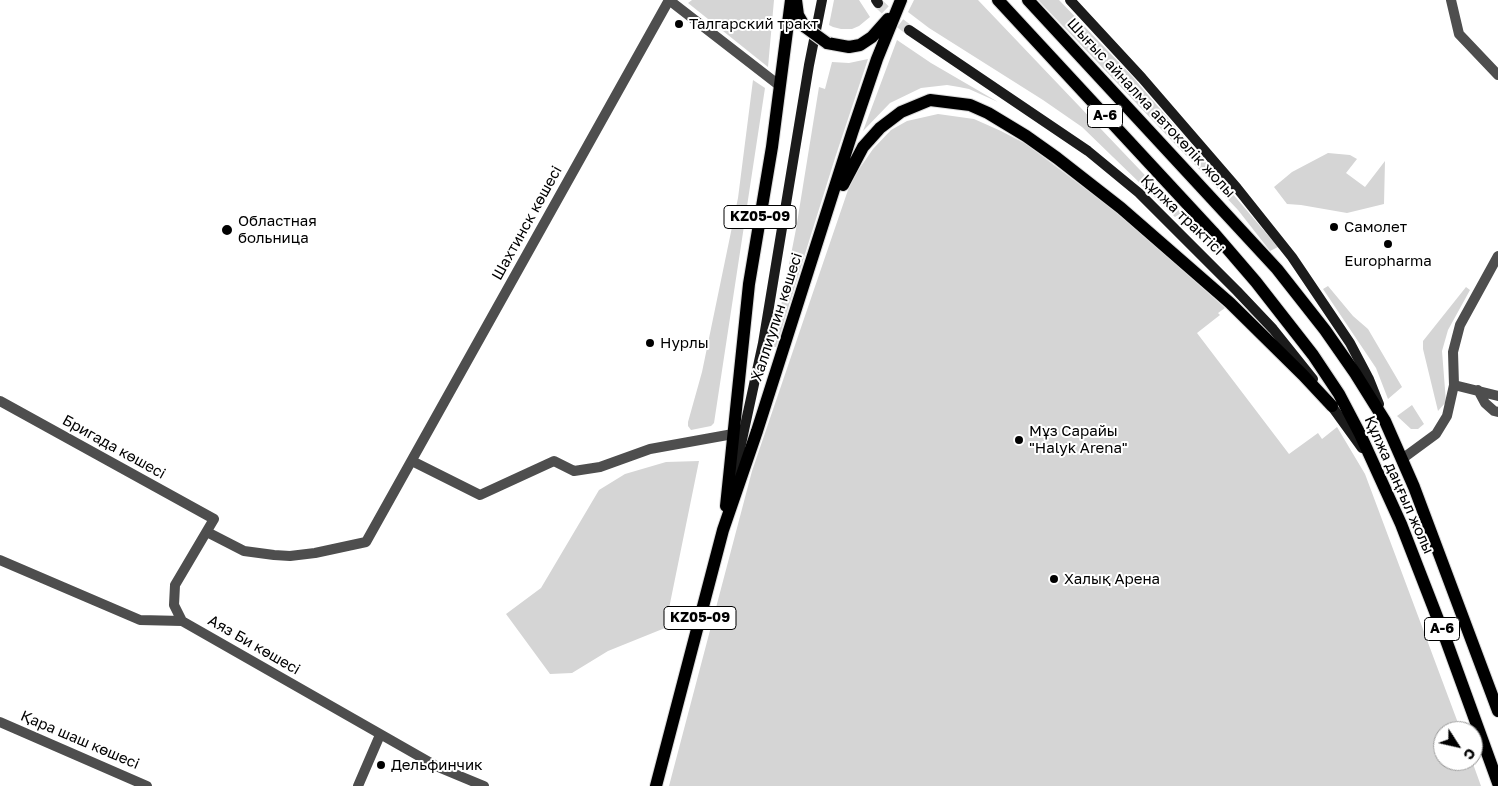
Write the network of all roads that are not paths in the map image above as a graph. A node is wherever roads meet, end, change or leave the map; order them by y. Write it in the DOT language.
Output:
graph roads {
  1 [pos="669,0"];
  2 [pos="791,0"];
  3 [pos="796,0"];
  4 [pos="822,0"];
  5 [pos="901,0"];
  6 [pos="998,0"];
  7 [pos="1028,0"];
  8 [pos="1070,0"];
  9 [pos="1451,0"];
  10 [pos="910,30"];
  11 [pos="1498,75"];
  12 [pos="780,86"];
  13 [pos="1229,217"];
  14 [pos="817,245"];
  15 [pos="1498,256"];
  16 [pos="1454,385"];
  17 [pos="1478,390"];
  18 [pos="1498,396"];
  19 [pos="0,400"];
  20 [pos="1332,406"];
  21 [pos="1498,412"];
  22 [pos="1385,421"];
  23 [pos="733,434"];
  24 [pos="1402,459"];
  25 [pos="412,461"];
  26 [pos="1380,477"];
  27 [pos="723,530"];
  28 [pos="207,532"];
  29 [pos="0,560"];
  30 [pos="182,621"];
  31 [pos="1498,711"];
  32 [pos="0,722"];
  33 [pos="380,735"];
  34 [pos="1498,784"];
  35 [pos="147,786"];
  36 [pos="358,786"];
  37 [pos="484,786"];
  38 [pos="656,786"];
  1 -- 12 [label="street"];
  1 -- 25 [label="street, Шахтинск көшесі"];
  2 -- 12 [label="main road, Халлиулин көшесі / KZ05-09"];
  3 -- 5 [label="main road, bridge"];
  4 -- 27 [label="main road, Халлиулин көшесі"];
  5 -- 14 [label="main road, Халлиулин көшесі / KZ05-09"];
  6 -- 26 [label="main road, Құлжа даңғыл жолы / A-6"];
  7 -- 13 [label="main road, Шығыс айналма автокөлік жолы / A-6"];
  8 -- 22 [label="main road"];
  9 -- 11 [label="street"];
  10 -- 20 [label="main road, Құлжа трактісі"];
  12 -- 23 [label="main road, Халлиулин көшесі / KZ05-09"];
  13 -- 22 [label="main road, Құлжа даңғыл жолы / A-6"];
  14 -- 20 [label="main road"];
  14 -- 27 [label="main road, Халлиулин көшесі / KZ05-09"];
  15 -- 16 [label="street"];
  16 -- 17 [label="street"];
  16 -- 24 [label="street"];
  17 -- 18 [label="street"];
  17 -- 21 [label="street"];
  19 -- 28 [label="street, Бригада көшесі"];
  20 -- 26 [label="main road, Құлжа трактісі"];
  22 -- 24 [label="main road, Құлжа даңғыл жолы / A-6"];
  23 -- 25 [label="street"];
  23 -- 27 [label="main road, Халлиулин көшесі / KZ05-09"];
  24 -- 31 [label="main road, Құлжа даңғыл жолы / A-6"];
  25 -- 28 [label="street, Шахтинск көшесі"];
  26 -- 34 [label="main road, Құлжа даңғыл жолы / A-6"];
  27 -- 38 [label="main road, KZ05-09"];
  28 -- 30 [label="street"];
  29 -- 30 [label="street, Аяз Би көшесі"];
  30 -- 33 [label="street, Аяз Би көшесі"];
  32 -- 35 [label="street, Қара шаш көшесі"];
  33 -- 36 [label="street"];
  33 -- 37 [label="street, Аяз Би көшесі"];
}
